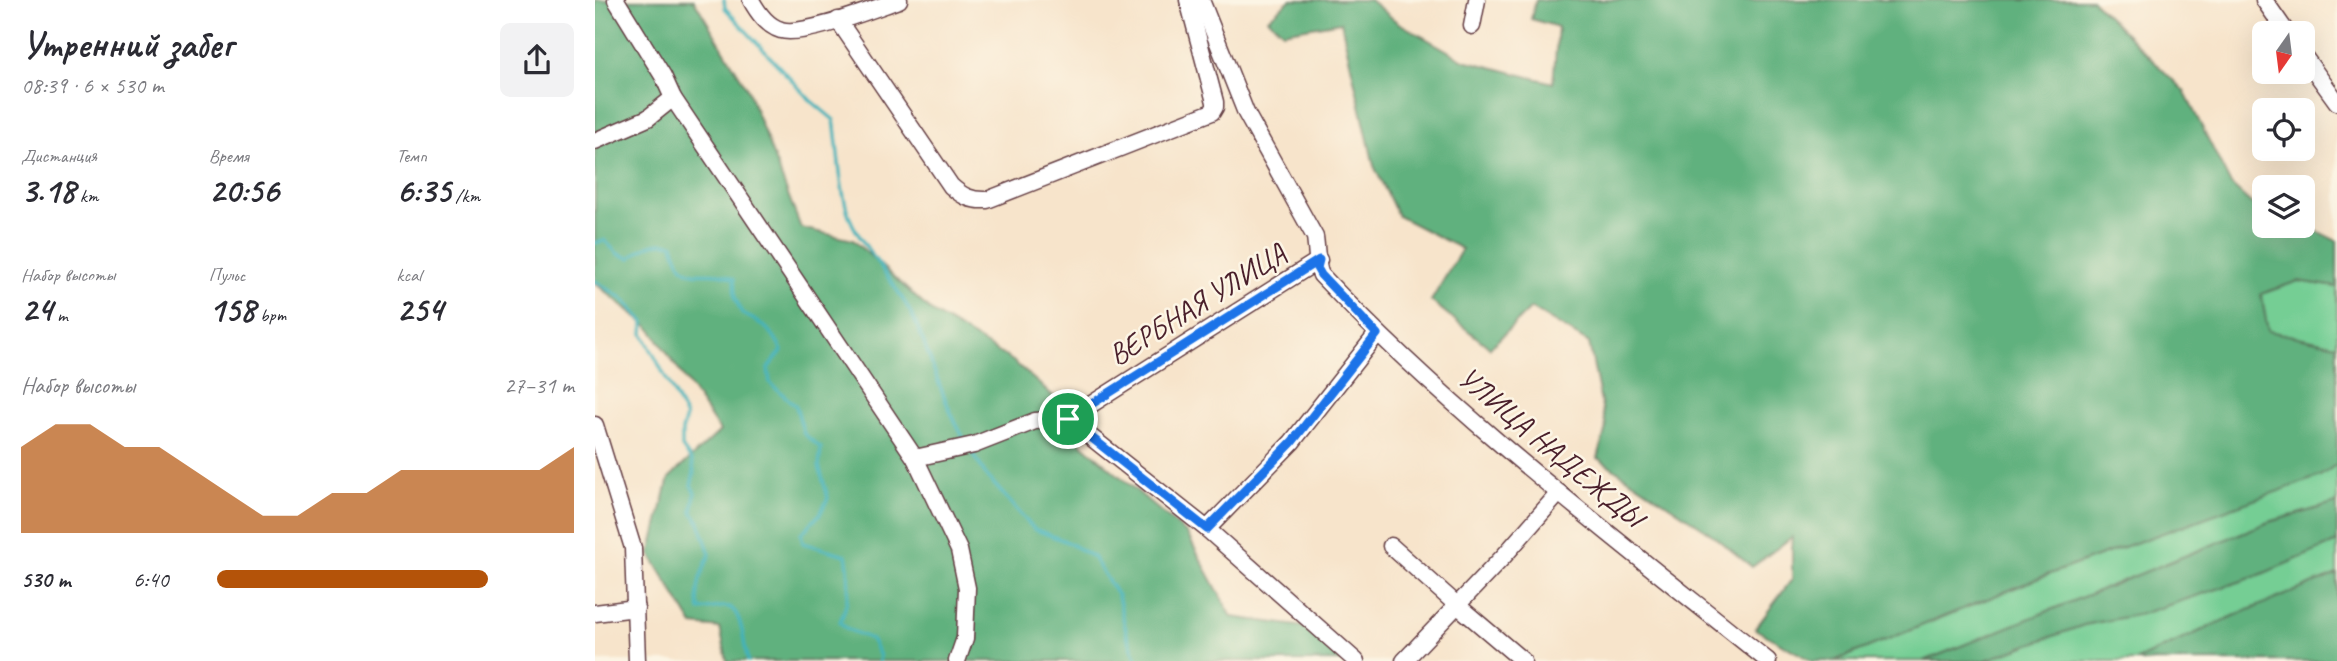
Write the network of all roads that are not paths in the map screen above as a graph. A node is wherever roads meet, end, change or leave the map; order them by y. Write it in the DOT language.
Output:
graph roads {
  1 [pos="616,0"];
  2 [pos="751,0"];
  3 [pos="899,0"];
  4 [pos="1188,0"];
  5 [pos="1201,0"];
  6 [pos="1477,0"];
  7 [pos="2264,0"];
  8 [pos="838,20"];
  9 [pos="2279,21"];
  10 [pos="1472,26"];
  11 [pos="2315,72"];
  12 [pos="673,98"];
  13 [pos="2337,102"];
  14 [pos="596,141"];
  15 [pos="1319,260"];
  16 [pos="1377,334"];
  17 [pos="1068,419"];
  18 [pos="595,427"];
  19 [pos="915,458"];
  20 [pos="1559,494"];
  21 [pos="1207,529"];
  22 [pos="1391,545"];
  23 [pos="1457,605"];
  24 [pos="636,608"];
  25 [pos="595,613"];
  26 [pos="637,661"];
  27 [pos="957,661"];
  28 [pos="1356,661"];
  29 [pos="1403,661"];
  30 [pos="1523,661"];
  31 [pos="1767,661"];
  1 -- 12 [label="street"];
  2 -- 8 [label="street"];
  3 -- 8 [label="street"];
  4 -- 8 [label="street"];
  5 -- 15 [label="street, УЛИЦА НАДЕЖДЫ"];
  6 -- 10 [label="street"];
  7 -- 9 [label="street"];
  11 -- 13 [label="street"];
  12 -- 14 [label="street"];
  12 -- 19 [label="street"];
  15 -- 16 [label="street, УЛИЦА НАДЕЖДЫ"];
  15 -- 17 [label="street, ВЕРБНАЯ УЛИЦА"];
  16 -- 20 [label="street, УЛИЦА НАДЕЖДЫ"];
  16 -- 21 [label="street"];
  17 -- 19 [label="street"];
  17 -- 21 [label="street"];
  18 -- 24 [label="street"];
  19 -- 27 [label="street"];
  20 -- 23 [label="street"];
  20 -- 31 [label="street, УЛИЦА НАДЕЖДЫ"];
  21 -- 28 [label="street"];
  22 -- 23 [label="street"];
  23 -- 29 [label="street"];
  23 -- 30 [label="street"];
  24 -- 25 [label="street"];
  24 -- 26 [label="street"];
}
